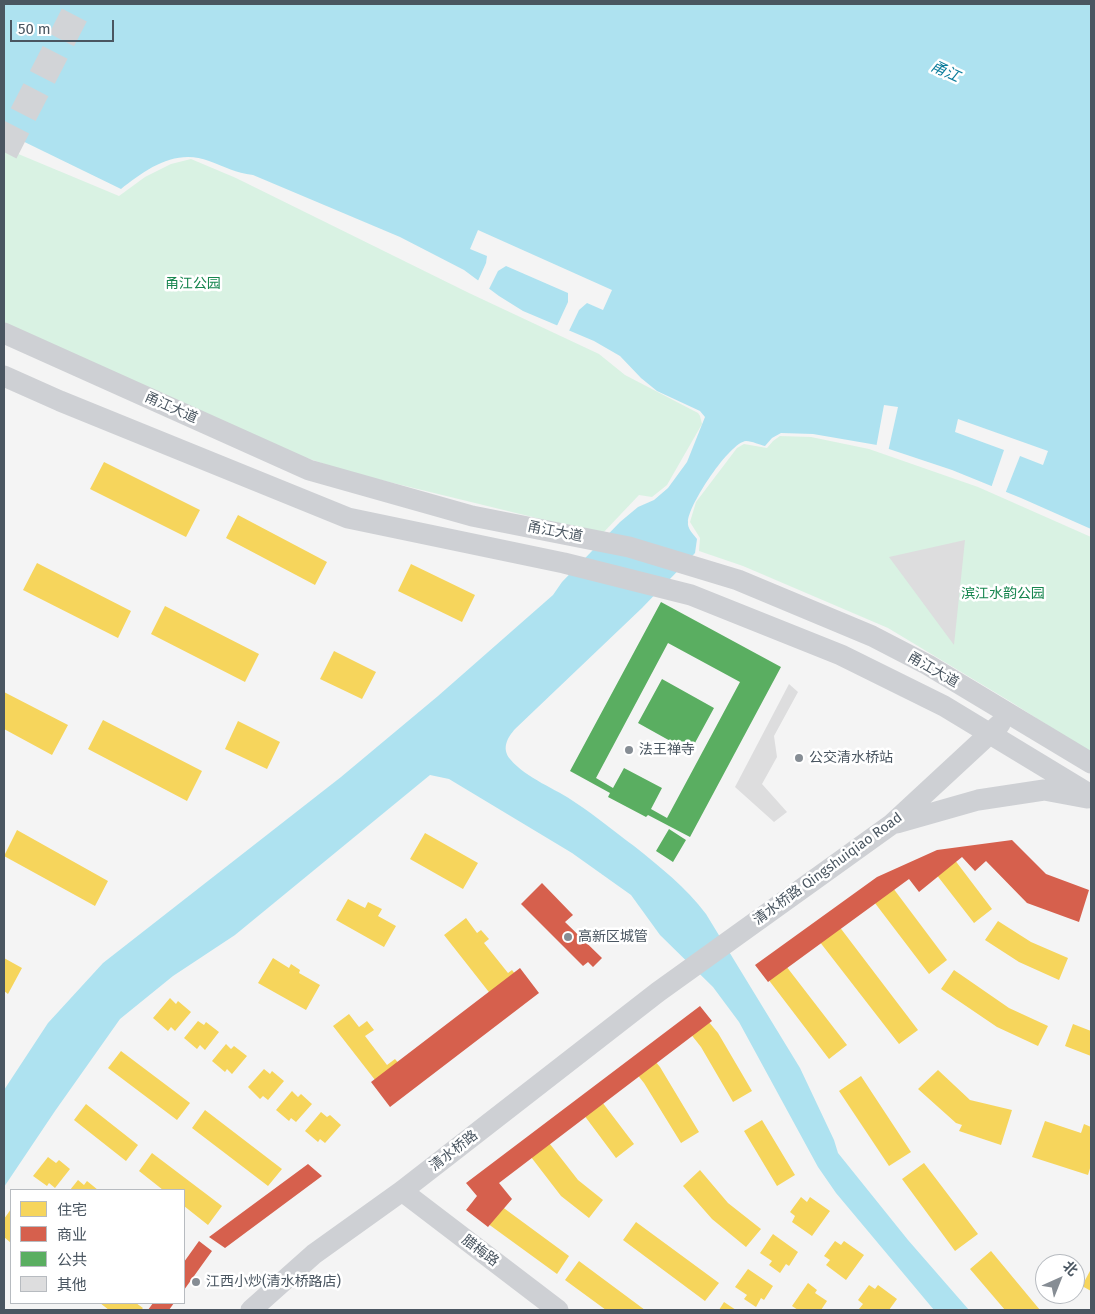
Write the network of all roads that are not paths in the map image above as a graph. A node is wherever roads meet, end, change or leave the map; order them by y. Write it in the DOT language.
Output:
graph roads {
  1 [pos="4,333"];
  2 [pos="4,376"];
  3 [pos="1011,715"];
  4 [pos="991,734"];
  5 [pos="1091,763"];
  6 [pos="1091,795"];
  7 [pos="1091,799"];
  8 [pos="892,824"];
  9 [pos="658,992"];
  10 [pos="402,1191"];
  11 [pos="251,1310"];
  12 [pos="558,1310"];
  1 -- 3 [label="main road, 甬江大道"];
  2 -- 4 [label="main road, 甬江大道"];
  3 -- 4 [label="main road, 清水桥路 Qingshuiqiao Road"];
  3 -- 5 [label="main road, 甬江大道"];
  4 -- 6 [label="main road, 甬江大道"];
  4 -- 8 [label="main road, 清水桥路 Qingshuiqiao Road"];
  7 -- 8 [label="main road"];
  8 -- 9 [label="main road, 清水桥路 Qingshuiqiao Road"];
  9 -- 10 [label="main road, 清水桥路"];
  10 -- 11 [label="main road, 清水桥路"];
  10 -- 12 [label="main road, 腊梅路"];
}
